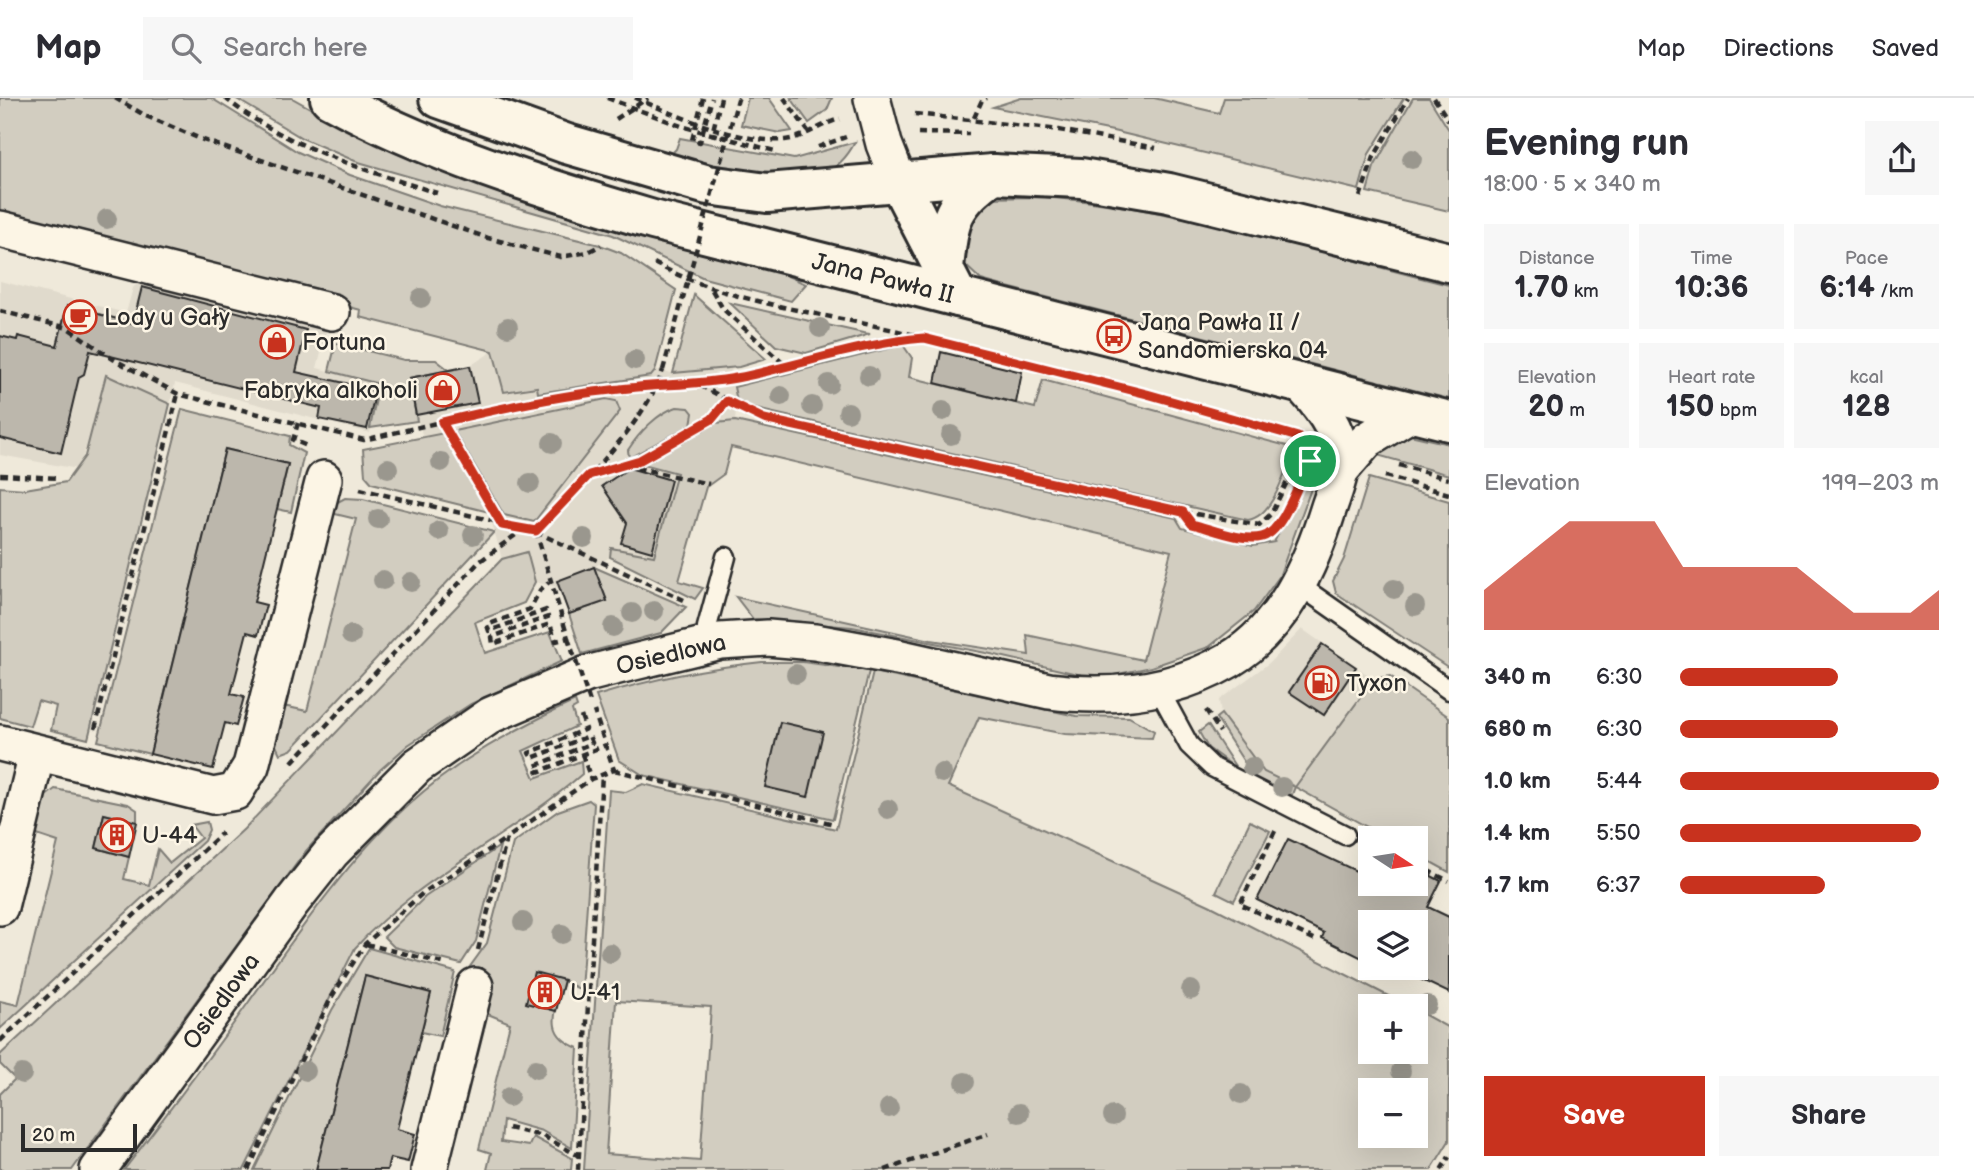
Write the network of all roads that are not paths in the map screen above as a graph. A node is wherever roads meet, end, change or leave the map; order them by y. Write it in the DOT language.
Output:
graph roads {
  1 [pos="330,98"];
  2 [pos="439,98"];
  3 [pos="872,98"];
  4 [pos="993,174"];
  5 [pos="899,182"];
  6 [pos="0,229"];
  7 [pos="1449,262"];
  8 [pos="951,282"];
  9 [pos="332,312"];
  10 [pos="1299,383"];
  11 [pos="1431,416"];
  12 [pos="1340,470"];
  13 [pos="324,480"];
  14 [pos="726,557"];
  15 [pos="1299,585"];
  16 [pos="706,644"];
  17 [pos="1158,688"];
  18 [pos="1449,690"];
  19 [pos="0,743"];
  20 [pos="37,753"];
  21 [pos="1345,835"];
  22 [pos="0,906"];
  23 [pos="466,970"];
  24 [pos="98,1170"];
  25 [pos="429,1170"];
  1 -- 8 [label="street, Jana Pawła II"];
  2 -- 5 [label="street"];
  3 -- 5 [label="street"];
  4 -- 5 [label="street"];
  4 -- 7 [label="street"];
  4 -- 8 [label="street"];
  5 -- 8 [label="street"];
  6 -- 9 [label="street"];
  8 -- 10 [label="street, Jana Pawła II"];
  10 -- 11 [label="street, Jana Pawła II"];
  10 -- 12 [label="street, Osiedlowa"];
  11 -- 12 [label="street, Osiedlowa"];
  12 -- 15 [label="street, Osiedlowa"];
  13 -- 20 [label="street"];
  14 -- 16 [label="lane"];
  15 -- 17 [label="street, Osiedlowa"];
  15 -- 18 [label="lane"];
  16 -- 17 [label="street, Osiedlowa"];
  16 -- 24 [label="street, Osiedlowa"];
  17 -- 21 [label="lane"];
  19 -- 20 [label="street"];
  20 -- 22 [label="street"];
  23 -- 25 [label="street"];
}
